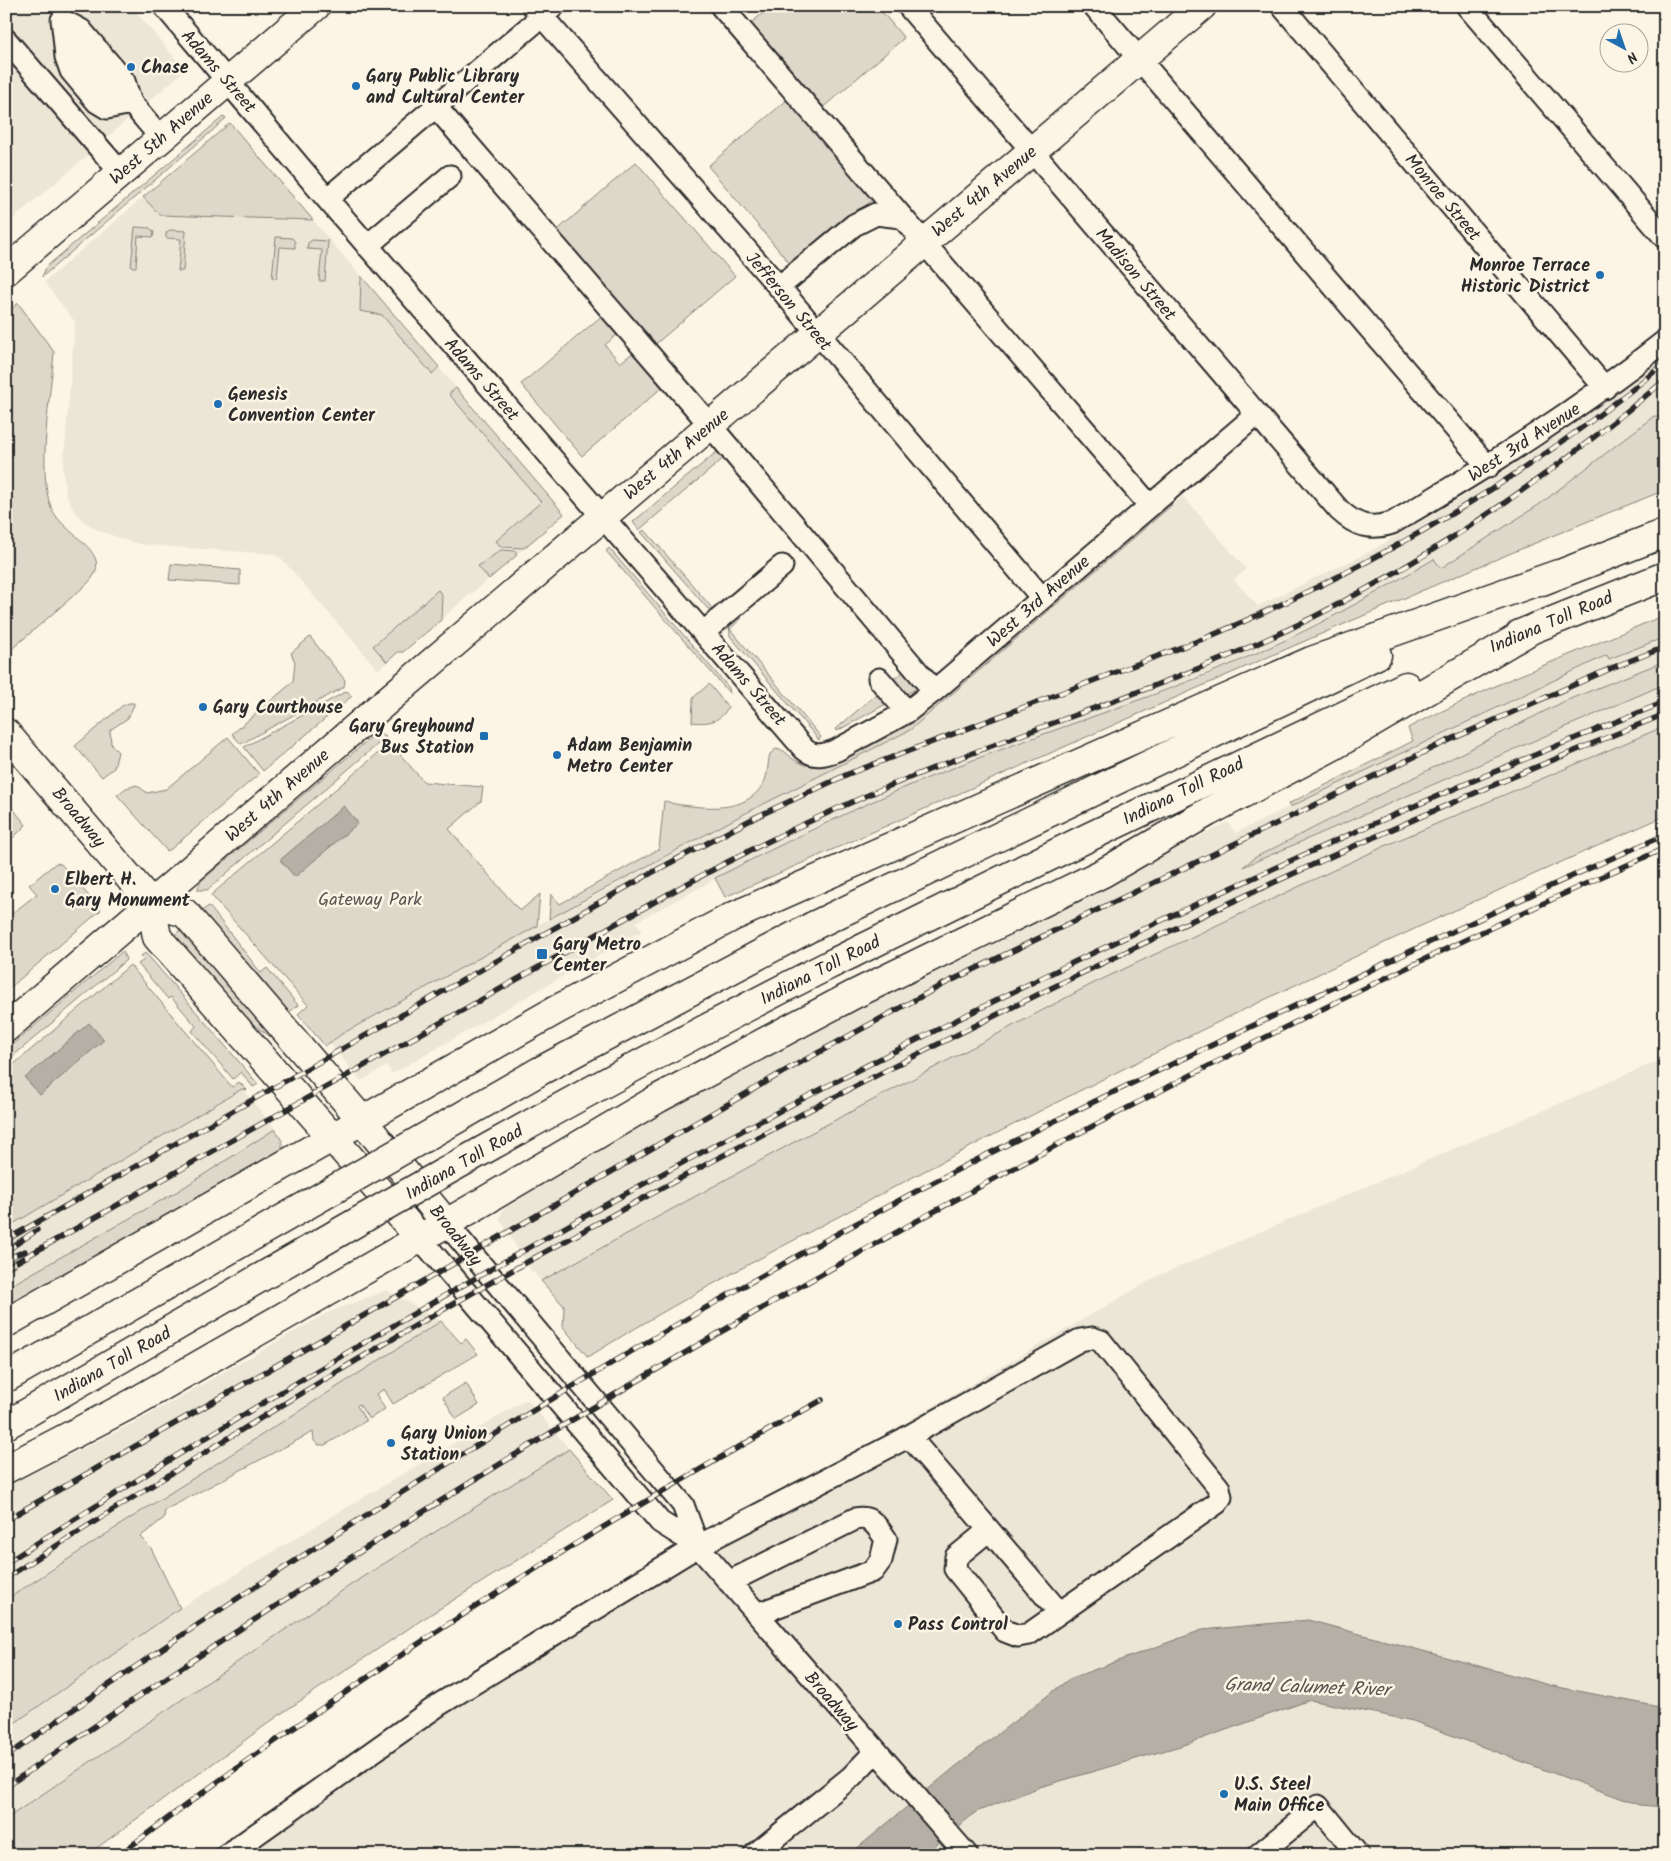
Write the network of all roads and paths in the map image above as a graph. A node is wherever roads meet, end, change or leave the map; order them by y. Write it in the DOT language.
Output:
graph roads {
  1 [pos="164,6"];
  2 [pos="316,6"];
  3 [pos="721,6"];
  4 [pos="908,6"];
  5 [pos="1094,6"];
  6 [pos="1202,6"];
  7 [pos="1282,6"];
  8 [pos="1467,6"];
  9 [pos="543,10"];
  10 [pos="61,21"];
  11 [pos="11,53"];
  12 [pos="1139,60"];
  13 [pos="228,80"];
  14 [pos="436,107"];
  15 [pos="161,138"];
  16 [pos="1032,151"];
  17 [pos="121,173"];
  18 [pos="450,176"];
  19 [pos="327,199"];
  20 [pos="901,217"];
  21 [pos="1665,238"];
  22 [pos="923,243"];
  23 [pos="367,246"];
  24 [pos="8,265"];
  25 [pos="779,287"];
  26 [pos="817,334"];
  27 [pos="1665,341"];
  28 [pos="1605,388"];
  29 [pos="1256,414"];
  30 [pos="710,425"];
  31 [pos="1488,467"];
  32 [pos="1150,506"];
  33 [pos="601,517"];
  34 [pos="1374,527"];
  35 [pos="1665,533"];
  36 [pos="782,566"];
  37 [pos="1558,574"];
  38 [pos="1665,576"];
  39 [pos="1042,598"];
  40 [pos="1536,627"];
  41 [pos="704,632"];
  42 [pos="879,679"];
  43 [pos="934,691"];
  44 [pos="907,712"];
  45 [pos="6,733"];
  46 [pos="804,749"];
  47 [pos="151,902"];
  48 [pos="6,1028"];
  49 [pos="362,1120"];
  50 [pos="334,1137"];
  51 [pos="446,1224"];
  52 [pos="420,1238"];
  53 [pos="6,1323"];
  54 [pos="6,1378"];
  55 [pos="6,1425"];
  56 [pos="909,1436"];
  57 [pos="6,1470"];
  58 [pos="989,1530"];
  59 [pos="698,1546"];
  60 [pos="729,1582"];
  61 [pos="1060,1612"];
  62 [pos="757,1614"];
  63 [pos="876,1751"];
  64 [pos="227,1855"];
  65 [pos="754,1855"];
  66 [pos="967,1855"];
  67 [pos="1258,1855"];
  68 [pos="1358,1855"];
  1 -- 13 [label="street, Adams Street"];
  2 -- 13 [label="main road, West 5th Avenue"];
  3 -- 20 [label="street"];
  4 -- 16 [label="street, Madison Street"];
  5 -- 12 [label="street"];
  6 -- 12 [label="main road, West 4th Avenue"];
  7 -- 28 [label="street, Monroe Street"];
  8 -- 21 [label="street"];
  9 -- 14 [label="street"];
  9 -- 25 [label="street, Jefferson Street"];
  10 -- 15 [label="street"];
  11 -- 17 [label="street"];
  12 -- 16 [label="main road, West 4th Avenue"];
  12 -- 31 [label="street"];
  13 -- 15 [label="main road, West 5th Avenue"];
  13 -- 19 [label="street, Adams Street"];
  14 -- 19 [label="street"];
  14 -- 30 [label="street"];
  15 -- 17 [label="main road, West 5th Avenue"];
  16 -- 22 [label="main road, West 4th Avenue"];
  16 -- 29 [label="street, Madison Street"];
  17 -- 24 [label="main road, West 5th Avenue"];
  18 -- 23 [label="street"];
  19 -- 23 [label="street, Adams Street"];
  20 -- 22 [label="street"];
  20 -- 25 [label="street"];
  22 -- 26 [label="main road, West 4th Avenue"];
  22 -- 32 [label="street"];
  23 -- 33 [label="street, Adams Street"];
  25 -- 26 [label="street, Jefferson Street"];
  26 -- 30 [label="main road, West 4th Avenue"];
  26 -- 39 [label="street, Jefferson Street"];
  27 -- 28 [label="street, West 3rd Avenue"];
  28 -- 31 [label="street, West 3rd Avenue"];
  29 -- 32 [label="street, West 3rd Avenue"];
  29 -- 34 [label="street, Madison Street"];
  30 -- 33 [label="main road, West 4th Avenue"];
  30 -- 43 [label="street"];
  31 -- 34 [label="street, West 3rd Avenue"];
  32 -- 39 [label="street, West 3rd Avenue"];
  33 -- 41 [label="street, Adams Street"];
  33 -- 47 [label="main road, West 4th Avenue"];
  35 -- 37 [label="main road"];
  36 -- 41 [label="street"];
  37 -- 49 [label="main road"];
  37 -- 54 [label="main road, bridge"];
  38 -- 40 [label="main road, Indiana Toll Road"];
  39 -- 43 [label="street, West 3rd Avenue"];
  40 -- 51 [label="main road"];
  40 -- 55 [label="main road, Indiana Toll Road, bridge"];
  41 -- 46 [label="street, Adams Street"];
  42 -- 44 [label="street"];
  43 -- 44 [label="street, West 3rd Avenue"];
  44 -- 46 [label="street, West 3rd Avenue"];
  45 -- 47 [label="main road, Broadway"];
  47 -- 48 [label="main road, West 4th Avenue"];
  47 -- 49 [label="main road, Broadway"];
  47 -- 50 [label="main road, Broadway"];
  49 -- 50 [label="main road"];
  49 -- 51 [label="main road, Broadway"];
  50 -- 52 [label="main road, Broadway"];
  50 -- 53 [label="main road"];
  51 -- 52 [label="main road"];
  51 -- 59 [label="street, Broadway"];
  52 -- 57 [label="main road"];
  52 -- 59 [label="street, Broadway"];
  56 -- 58 [label="street"];
  56 -- 59 [label="street"];
  56 -- 61 [label="street"];
  58 -- 61 [label="street"];
  58 -- 61 [label="street"];
  59 -- 60 [label="street, Broadway"];
  59 -- 64 [label="street"];
  60 -- 62 [label="street, Broadway"];
  60 -- 62 [label="street"];
  62 -- 63 [label="street, Broadway"];
  63 -- 65 [label="street"];
  63 -- 66 [label="street, Broadway"];
  67 -- 68 [label="street"];
}
